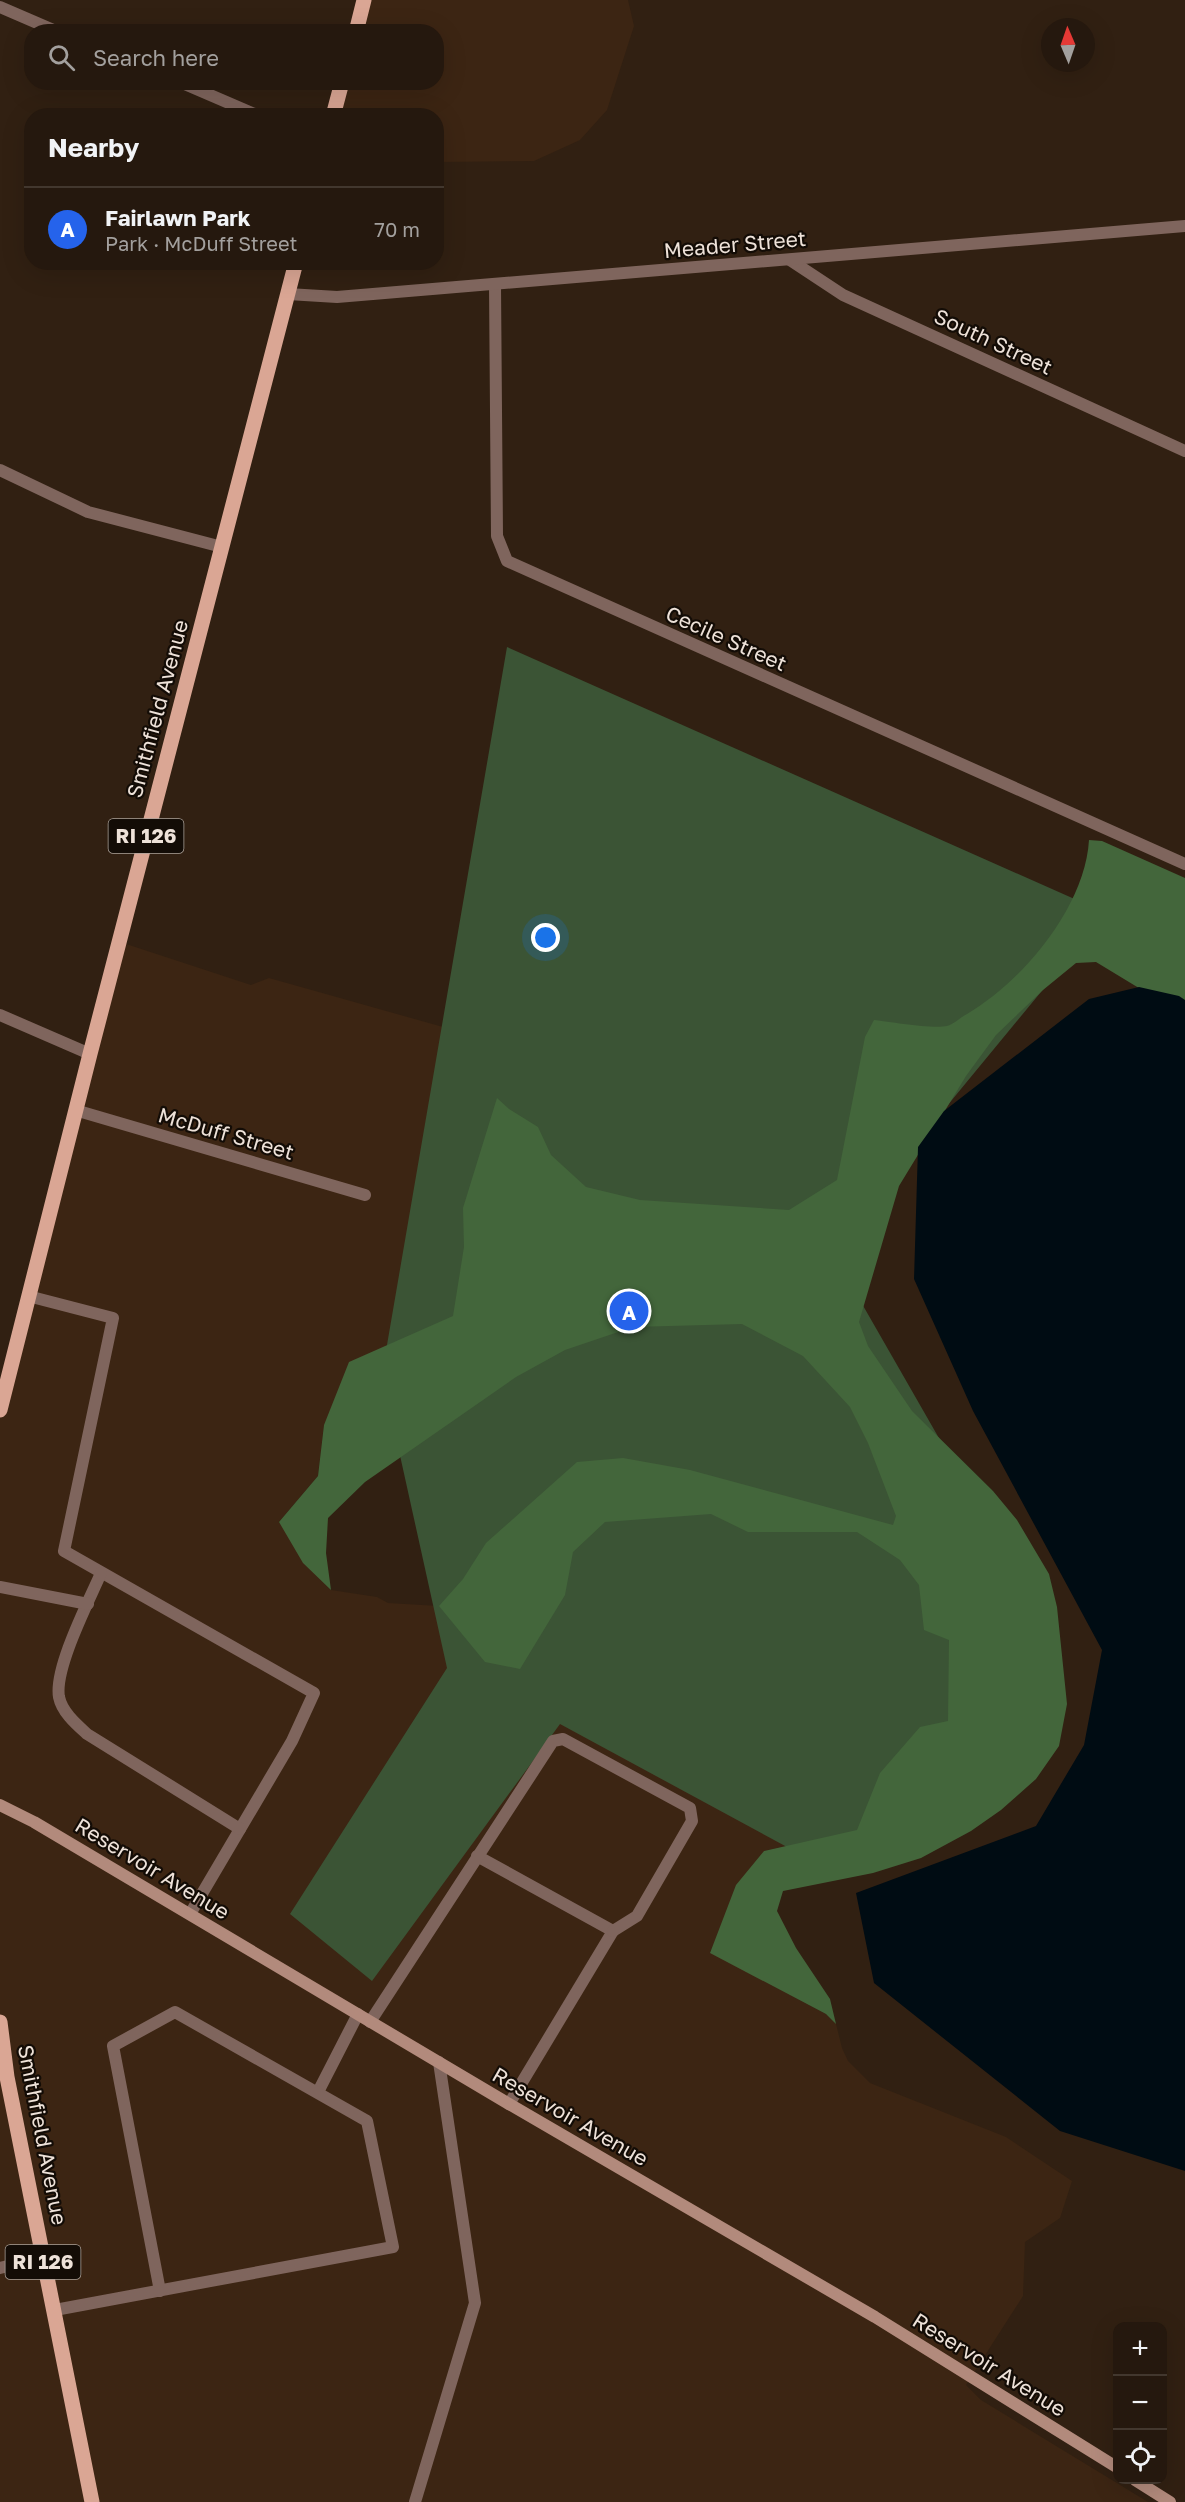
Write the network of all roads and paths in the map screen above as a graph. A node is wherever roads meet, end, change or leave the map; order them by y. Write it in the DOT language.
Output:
graph roads {
  1 [pos="364,0"];
  2 [pos="0,7"];
  3 [pos="39,24"];
  4 [pos="358,24"];
  5 [pos="199,90"];
  6 [pos="340,90"];
  7 [pos="240,108"];
  8 [pos="335,108"];
  9 [pos="1185,226"];
  10 [pos="790,260"];
  11 [pos="294,270"];
  12 [pos="495,285"];
  13 [pos="288,294"];
  14 [pos="1185,451"];
  15 [pos="0,470"];
  16 [pos="222,547"];
  17 [pos="1185,864"];
  18 [pos="0,1015"];
  19 [pos="90,1054"];
  20 [pos="75,1110"];
  21 [pos="365,1195"];
  22 [pos="28,1296"];
  23 [pos="0,1410"];
  24 [pos="101,1573"];
  25 [pos="0,1587"];
  26 [pos="88,1604"];
  27 [pos="0,1805"];
  28 [pos="240,1829"];
  29 [pos="477,1856"];
  30 [pos="190,1914"];
  31 [pos="613,1931"];
  32 [pos="358,2014"];
  33 [pos="0,2022"];
  34 [pos="370,2022"];
  35 [pos="439,2062"];
  36 [pos="318,2092"];
  37 [pos="509,2104"];
  38 [pos="42,2258"];
  39 [pos="0,2268"];
  40 [pos="160,2291"];
  41 [pos="55,2310"];
  42 [pos="1113,2465"];
  43 [pos="1142,2484"];
  44 [pos="92,2502"];
  45 [pos="415,2502"];
  46 [pos="1170,2502"];
  1 -- 4 [label="main road"];
  2 -- 3 [label="street"];
  5 -- 7 [label="street"];
  6 -- 8 [label="main road"];
  9 -- 10 [label="street, Meader Street"];
  10 -- 12 [label="street, Meader Street"];
  10 -- 14 [label="street, South Street"];
  11 -- 13 [label="main road, Smithfield Avenue / RI 126"];
  12 -- 13 [label="street, Meader Street"];
  12 -- 17 [label="street, Cecile Street"];
  13 -- 16 [label="main road, Smithfield Avenue / RI 126"];
  15 -- 16 [label="street"];
  16 -- 19 [label="main road, Smithfield Avenue / RI 126"];
  18 -- 19 [label="street"];
  19 -- 20 [label="main road, Smithfield Avenue / RI 126"];
  20 -- 21 [label="street, McDuff Street"];
  20 -- 22 [label="main road, Smithfield Avenue / RI 126"];
  22 -- 23 [label="main road, Smithfield Avenue / RI 126"];
  22 -- 24 [label="street"];
  24 -- 26 [label="street"];
  24 -- 28 [label="street"];
  25 -- 26 [label="street"];
  26 -- 28 [label="street"];
  27 -- 30 [label="street, Reservoir Avenue"];
  28 -- 30 [label="street"];
  29 -- 31 [label="street"];
  29 -- 31 [label="street"];
  29 -- 34 [label="street"];
  30 -- 32 [label="street, Reservoir Avenue"];
  31 -- 37 [label="street"];
  32 -- 34 [label="street, Reservoir Avenue"];
  32 -- 36 [label="street"];
  33 -- 38 [label="main road, Smithfield Avenue / RI 126"];
  34 -- 35 [label="street, Reservoir Avenue"];
  35 -- 37 [label="street, Reservoir Avenue"];
  35 -- 45 [label="street"];
  36 -- 40 [label="street"];
  36 -- 40 [label="street"];
  37 -- 42 [label="street, Reservoir Avenue"];
  38 -- 39 [label="street"];
  38 -- 41 [label="main road, Smithfield Avenue / RI 126"];
  40 -- 41 [label="street"];
  41 -- 44 [label="main road, Smithfield Avenue / RI 126"];
  43 -- 46 [label="street"];
}
